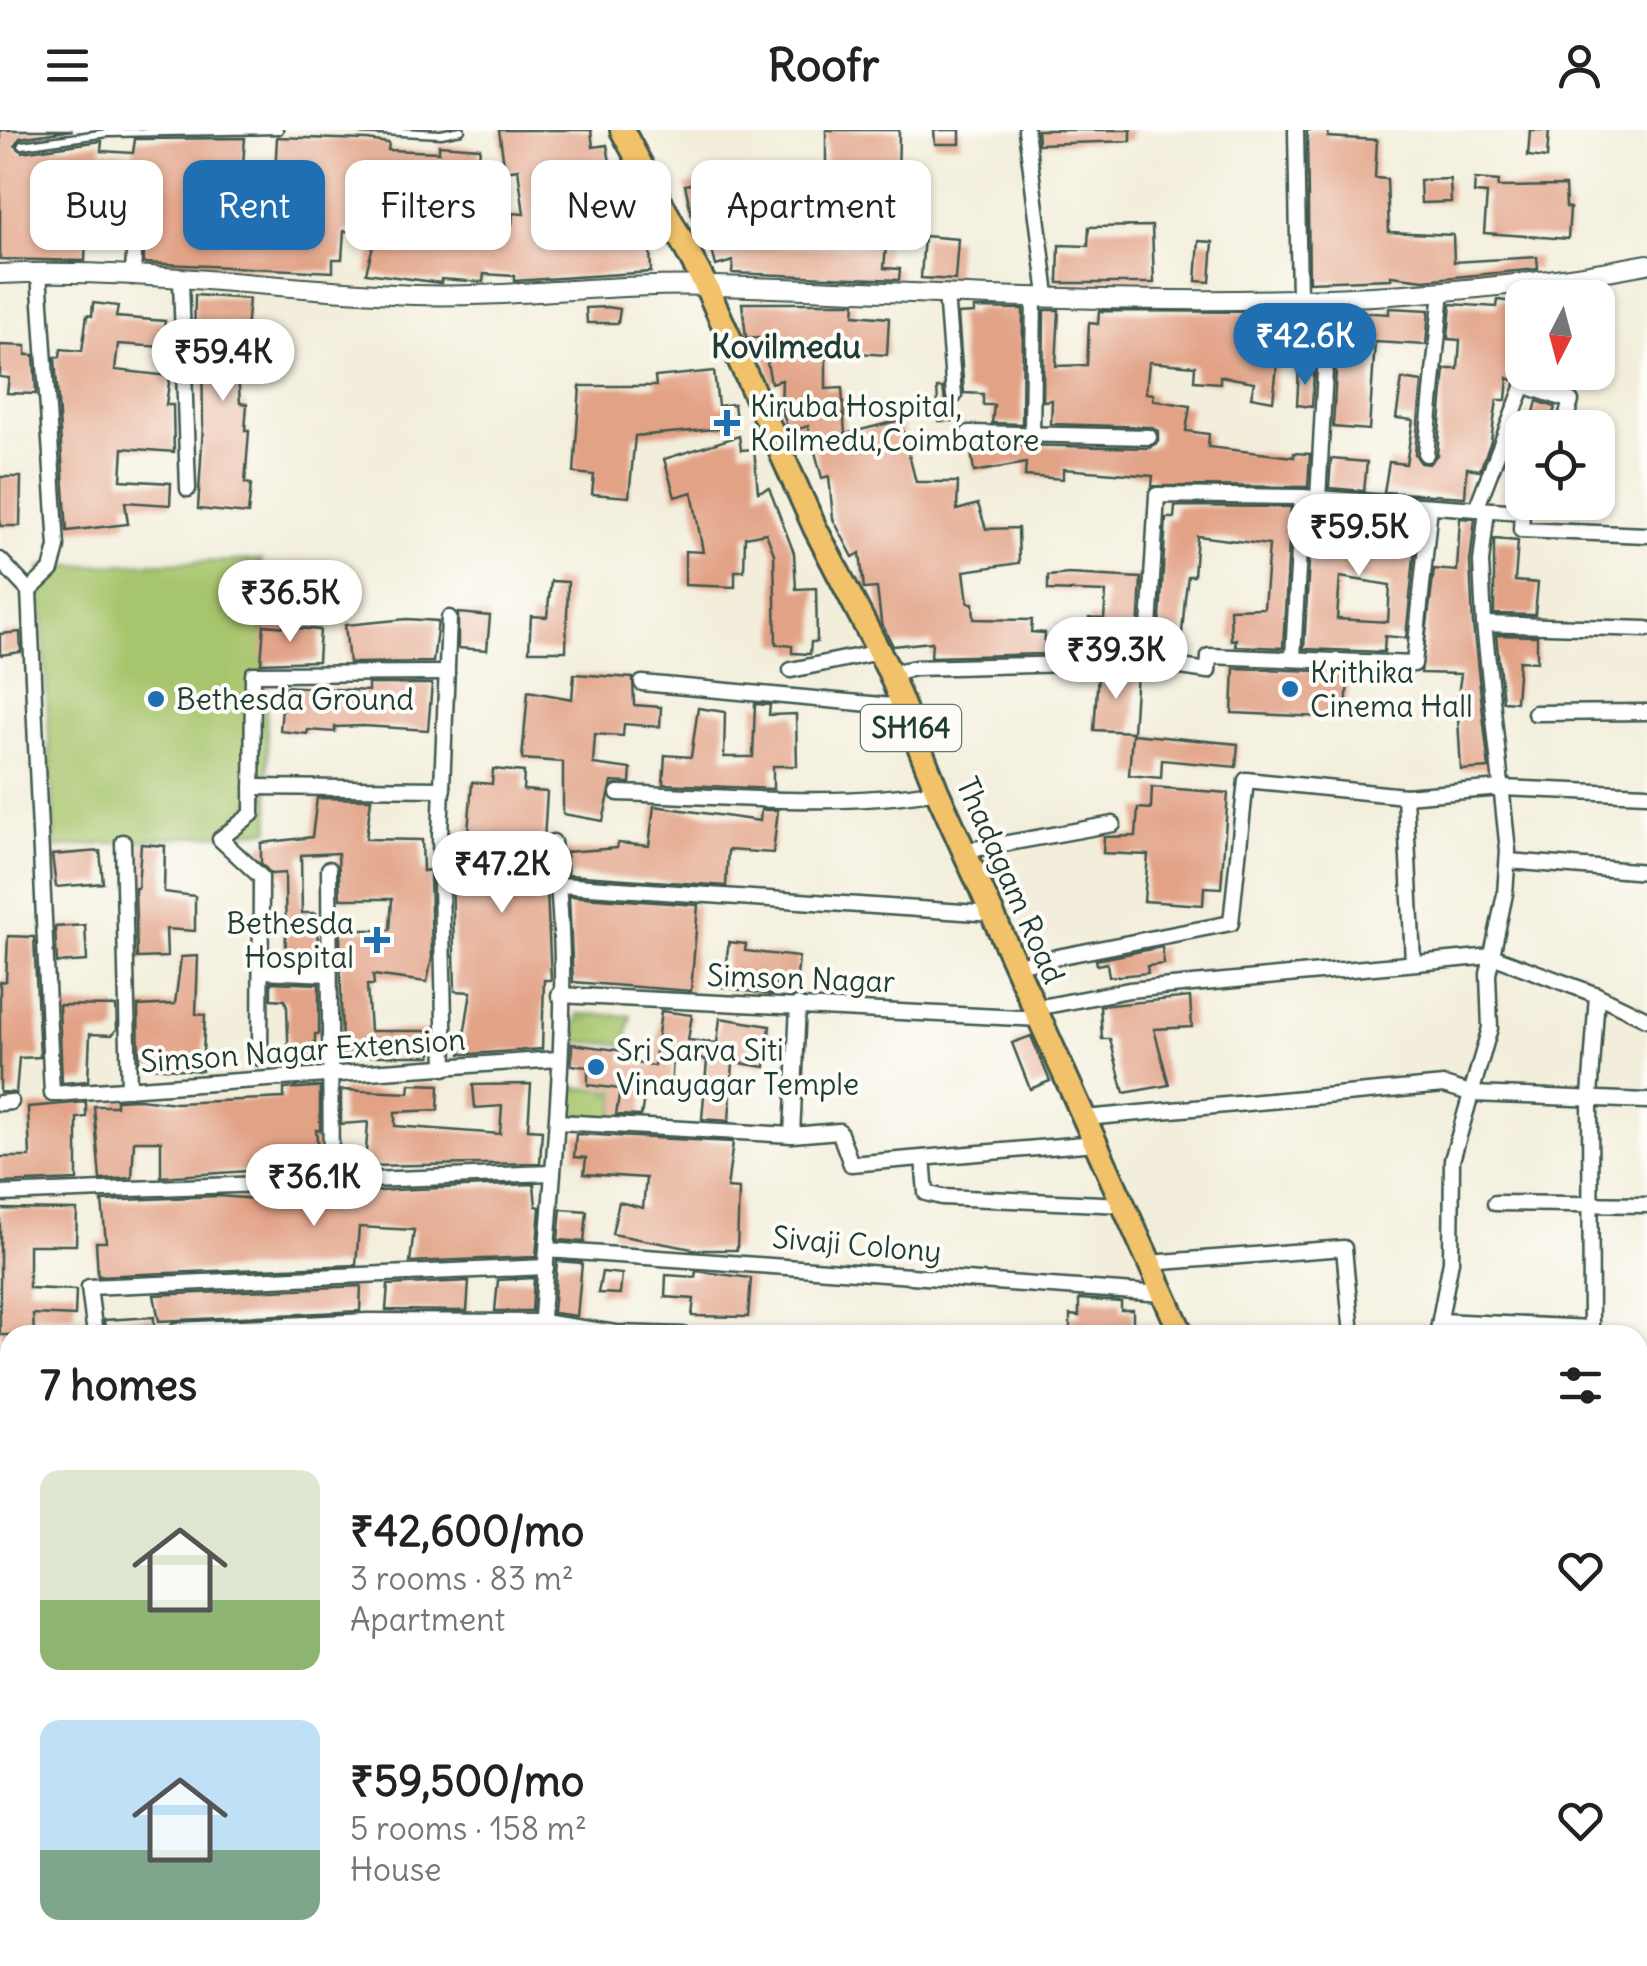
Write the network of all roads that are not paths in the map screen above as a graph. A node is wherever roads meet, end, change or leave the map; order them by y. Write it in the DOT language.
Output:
graph roads {
  1 [pos="279,130"];
  2 [pos="362,130"];
  3 [pos="461,130"];
  4 [pos="622,130"];
  5 [pos="1026,130"];
  6 [pos="1296,130"];
  7 [pos="22,146"];
  8 [pos="134,250"];
  9 [pos="1647,264"];
  10 [pos="40,273"];
  11 [pos="0,274"];
  12 [pos="133,277"];
  13 [pos="181,280"];
  14 [pos="1583,280"];
  15 [pos="706,286"];
  16 [pos="1505,290"];
  17 [pos="1442,291"];
  18 [pos="946,294"];
  19 [pos="1040,296"];
  20 [pos="1329,296"];
  21 [pos="1299,298"];
  22 [pos="1522,390"];
  23 [pos="1548,390"];
  24 [pos="954,396"];
  25 [pos="1568,410"];
  26 [pos="1032,432"];
  27 [pos="968,433"];
  28 [pos="1149,437"];
  29 [pos="1426,454"];
  30 [pos="188,489"];
  31 [pos="1310,498"];
  32 [pos="1430,506"];
  33 [pos="1482,509"];
  34 [pos="1647,535"];
  35 [pos="1,558"];
  36 [pos="29,591"];
  37 [pos="449,618"];
  38 [pos="1484,624"];
  39 [pos="1647,629"];
  40 [pos="1293,657"];
  41 [pos="1146,662"];
  42 [pos="884,663"];
  43 [pos="790,670"];
  44 [pos="447,673"];
  45 [pos="642,683"];
  46 [pos="903,706"];
  47 [pos="1647,712"];
  48 [pos="1535,713"];
  49 [pos="252,787"];
  50 [pos="1502,788"];
  51 [pos="443,789"];
  52 [pos="937,791"];
  53 [pos="618,793"];
  54 [pos="1647,794"];
  55 [pos="1405,796"];
  56 [pos="1113,824"];
  57 [pos="124,842"];
  58 [pos="553,842"];
  59 [pos="964,851"];
  60 [pos="1508,861"];
  61 [pos="329,869"];
  62 [pos="1647,872"];
  63 [pos="560,885"];
  64 [pos="993,914"];
  65 [pos="1492,956"];
  66 [pos="1413,962"];
  67 [pos="1016,965"];
  68 [pos="262,971"];
  69 [pos="329,974"];
  70 [pos="1597,995"];
  71 [pos="560,996"];
  72 [pos="798,1005"];
  73 [pos="1038,1014"];
  74 [pos="1647,1018"];
  75 [pos="260,1058"];
  76 [pos="558,1059"];
  77 [pos="445,1068"];
  78 [pos="327,1076"];
  79 [pos="128,1089"];
  80 [pos="1473,1094"];
  81 [pos="1590,1096"];
  82 [pos="1647,1101"];
  83 [pos="1085,1118"];
  84 [pos="557,1122"];
  85 [pos="792,1134"];
  86 [pos="1096,1143"];
  87 [pos="923,1158"];
  88 [pos="552,1173"];
  89 [pos="331,1180"];
  90 [pos="0,1194"];
  91 [pos="1495,1203"];
  92 [pos="1590,1203"];
  93 [pos="1124,1205"];
  94 [pos="1647,1205"];
  95 [pos="546,1250"];
  96 [pos="1150,1263"];
  97 [pos="546,1267"];
  98 [pos="1163,1294"];
  99 [pos="94,1325"];
  100 [pos="283,1325"];
  101 [pos="467,1325"];
  102 [pos="542,1325"];
  103 [pos="1177,1325"];
  104 [pos="1351,1325"];
  105 [pos="1439,1325"];
  106 [pos="1591,1325"];
  1 -- 7 [label="lane"];
  2 -- 3 [label="lane"];
  4 -- 15 [label="main road, Thadagam Road / SH164"];
  5 -- 19 [label="street"];
  6 -- 21 [label="street"];
  8 -- 12 [label="street"];
  9 -- 14 [label="street"];
  10 -- 11 [label="street"];
  10 -- 12 [label="street"];
  10 -- 36 [label="street"];
  12 -- 13 [label="street"];
  13 -- 15 [label="street"];
  13 -- 30 [label="street"];
  15 -- 18 [label="street"];
  15 -- 42 [label="main road, Thadagam Road / SH164"];
  16 -- 17 [label="street"];
  17 -- 20 [label="street"];
  17 -- 29 [label="street"];
  18 -- 19 [label="street"];
  18 -- 24 [label="street"];
  19 -- 21 [label="street"];
  19 -- 26 [label="street"];
  20 -- 21 [label="street"];
  20 -- 31 [label="street"];
  22 -- 33 [label="street"];
  23 -- 25 [label="street"];
  26 -- 27 [label="street"];
  26 -- 28 [label="street"];
  31 -- 32 [label="street"];
  31 -- 40 [label="street"];
  31 -- 41 [label="street"];
  32 -- 33 [label="street"];
  32 -- 40 [label="street"];
  33 -- 34 [label="street"];
  33 -- 38 [label="street"];
  35 -- 36 [label="street"];
  36 -- 79 [label="street, Simson Nagar Extension"];
  37 -- 44 [label="street"];
  38 -- 39 [label="street"];
  38 -- 50 [label="street"];
  40 -- 41 [label="street"];
  41 -- 42 [label="street"];
  42 -- 43 [label="street"];
  42 -- 46 [label="main road, Thadagam Road / SH164"];
  44 -- 49 [label="street"];
  44 -- 51 [label="street"];
  45 -- 46 [label="street"];
  46 -- 52 [label="main road, Thadagam Road / SH164"];
  47 -- 48 [label="street"];
  49 -- 51 [label="street"];
  49 -- 68 [label="street"];
  50 -- 54 [label="street"];
  50 -- 55 [label="street"];
  50 -- 60 [label="street"];
  51 -- 77 [label="street"];
  52 -- 53 [label="street"];
  52 -- 59 [label="main road, Thadagam Road / SH164"];
  55 -- 66 [label="street"];
  55 -- 67 [label="street"];
  56 -- 59 [label="street"];
  57 -- 79 [label="street"];
  58 -- 63 [label="street"];
  59 -- 64 [label="main road, Thadagam Road / SH164"];
  60 -- 62 [label="street"];
  60 -- 65 [label="street"];
  61 -- 69 [label="street"];
  63 -- 64 [label="street"];
  63 -- 71 [label="street"];
  64 -- 67 [label="main road, Thadagam Road / SH164"];
  65 -- 66 [label="street, Simson Nagar"];
  65 -- 70 [label="street"];
  65 -- 80 [label="street"];
  66 -- 73 [label="street, Simson Nagar"];
  67 -- 73 [label="main road, Thadagam Road / SH164"];
  68 -- 69 [label="street"];
  68 -- 75 [label="street"];
  69 -- 78 [label="street"];
  70 -- 74 [label="street"];
  70 -- 81 [label="street"];
  71 -- 72 [label="street, Simson Nagar"];
  71 -- 76 [label="street"];
  72 -- 73 [label="street, Simson Nagar"];
  72 -- 85 [label="street"];
  73 -- 83 [label="main road, Thadagam Road / SH164"];
  76 -- 77 [label="street, Simson Nagar Extension"];
  76 -- 84 [label="street"];
  77 -- 78 [label="street, Simson Nagar Extension"];
  78 -- 79 [label="street, Simson Nagar Extension"];
  78 -- 89 [label="street"];
  80 -- 81 [label="street"];
  80 -- 83 [label="street"];
  80 -- 105 [label="street"];
  81 -- 82 [label="street"];
  81 -- 92 [label="street"];
  83 -- 86 [label="main road, Thadagam Road / SH164"];
  84 -- 85 [label="street"];
  84 -- 88 [label="street"];
  85 -- 87 [label="street"];
  86 -- 87 [label="street"];
  86 -- 93 [label="main road, Thadagam Road / SH164"];
  87 -- 93 [label="street"];
  88 -- 89 [label="street"];
  88 -- 95 [label="street"];
  89 -- 90 [label="street"];
  91 -- 92 [label="street"];
  92 -- 94 [label="street"];
  92 -- 106 [label="street"];
  93 -- 96 [label="main road, Thadagam Road / SH164"];
  95 -- 97 [label="street"];
  95 -- 98 [label="street, Sivaji Colony"];
  96 -- 98 [label="main road, Thadagam Road / SH164"];
  96 -- 104 [label="street"];
  97 -- 99 [label="street"];
  97 -- 102 [label="street"];
  98 -- 103 [label="main road, Thadagam Road / SH164"];
  100 -- 101 [label="street"];
}
